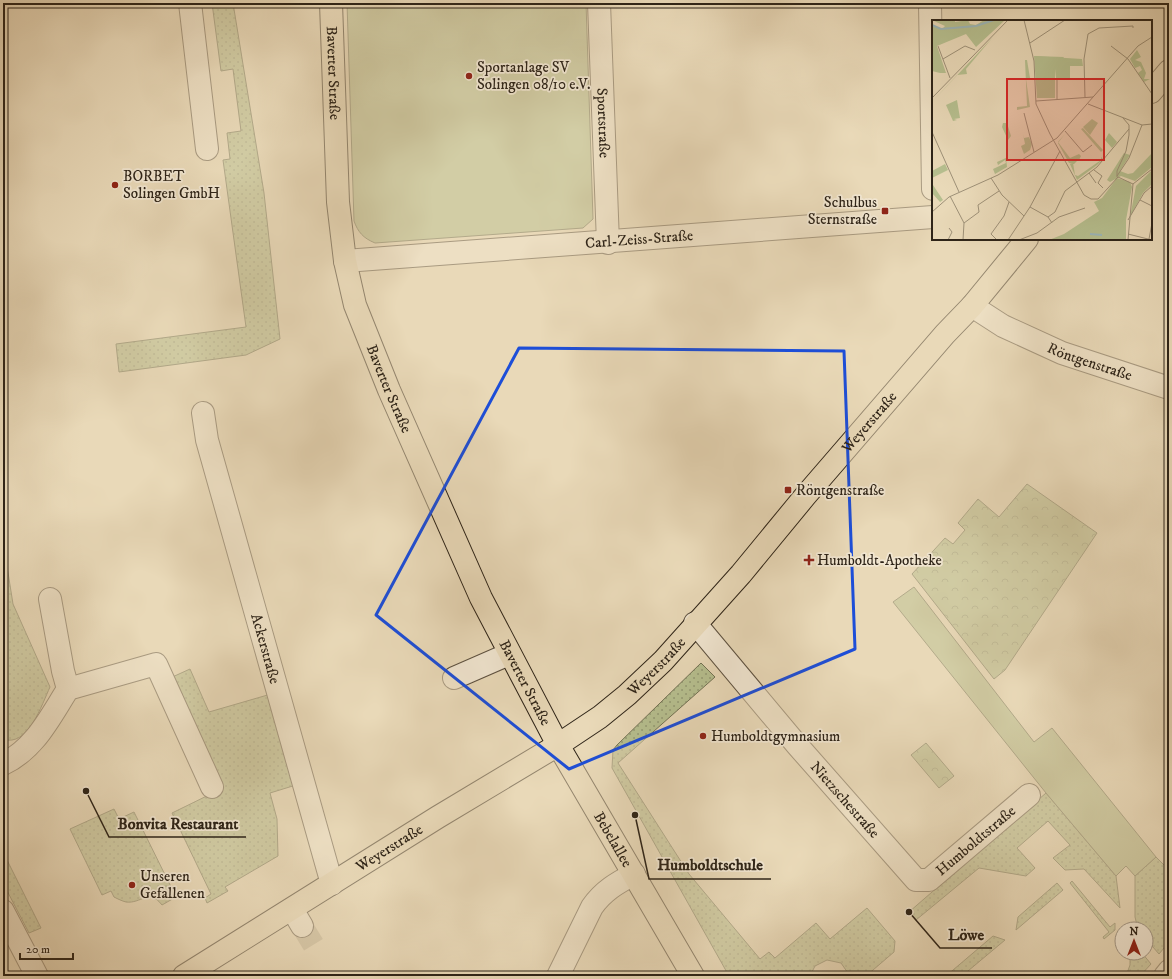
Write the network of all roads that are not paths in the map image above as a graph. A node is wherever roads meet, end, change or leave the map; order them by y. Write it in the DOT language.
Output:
graph roads {
  1 [pos="190,3"];
  2 [pos="331,3"];
  3 [pos="599,3"];
  4 [pos="930,3"];
  5 [pos="1169,71"];
  6 [pos="1152,91"];
  7 [pos="932,127"];
  8 [pos="207,149"];
  9 [pos="932,217"];
  10 [pos="1026,240"];
  11 [pos="608,243"];
  12 [pos="345,262"];
  13 [pos="972,306"];
  14 [pos="1169,388"];
  15 [pos="203,413"];
  16 [pos="50,599"];
  17 [pos="695,623"];
  18 [pos="510,654"];
  19 [pos="454,678"];
  20 [pos="68,689"];
  21 [pos="558,744"];
  22 [pos="3,764"];
  23 [pos="212,787"];
  24 [pos="1029,795"];
  25 [pos="634,874"];
  26 [pos="920,881"];
  27 [pos="332,884"];
  28 [pos="3,911"];
  29 [pos="1169,971"];
  30 [pos="37,976"];
  31 [pos="184,976"];
  32 [pos="558,976"];
  33 [pos="693,976"];
  34 [pos="1164,976"];
  1 -- 8 [label="street"];
  2 -- 12 [label="main road, Baverter Straße"];
  3 -- 11 [label="street, Sportstraße"];
  4 -- 7 [label="street"];
  5 -- 6 [label="main road"];
  9 -- 11 [label="street, Carl-Zeiss-Straße"];
  10 -- 13 [label="main road, Weyerstraße"];
  11 -- 12 [label="street, Carl-Zeiss-Straße"];
  12 -- 18 [label="main road, Baverter Straße"];
  13 -- 14 [label="street, Röntgenstraße"];
  13 -- 17 [label="main road, Weyerstraße"];
  15 -- 27 [label="street, Ackerstraße"];
  16 -- 20 [label="street"];
  17 -- 21 [label="main road, Weyerstraße"];
  17 -- 26 [label="street, Nietzschestraße"];
  18 -- 19 [label="street"];
  18 -- 21 [label="main road, Baverter Straße"];
  20 -- 22 [label="street"];
  20 -- 23 [label="street"];
  21 -- 25 [label="main road, Bebelallee"];
  21 -- 27 [label="main road, Weyerstraße"];
  24 -- 26 [label="street, Humboldtstraße"];
  25 -- 32 [label="street"];
  25 -- 33 [label="main road, Bebelallee"];
  27 -- 31 [label="main road, Weyerstraße"];
  28 -- 30 [label="street"];
  29 -- 34 [label="street"];
}
